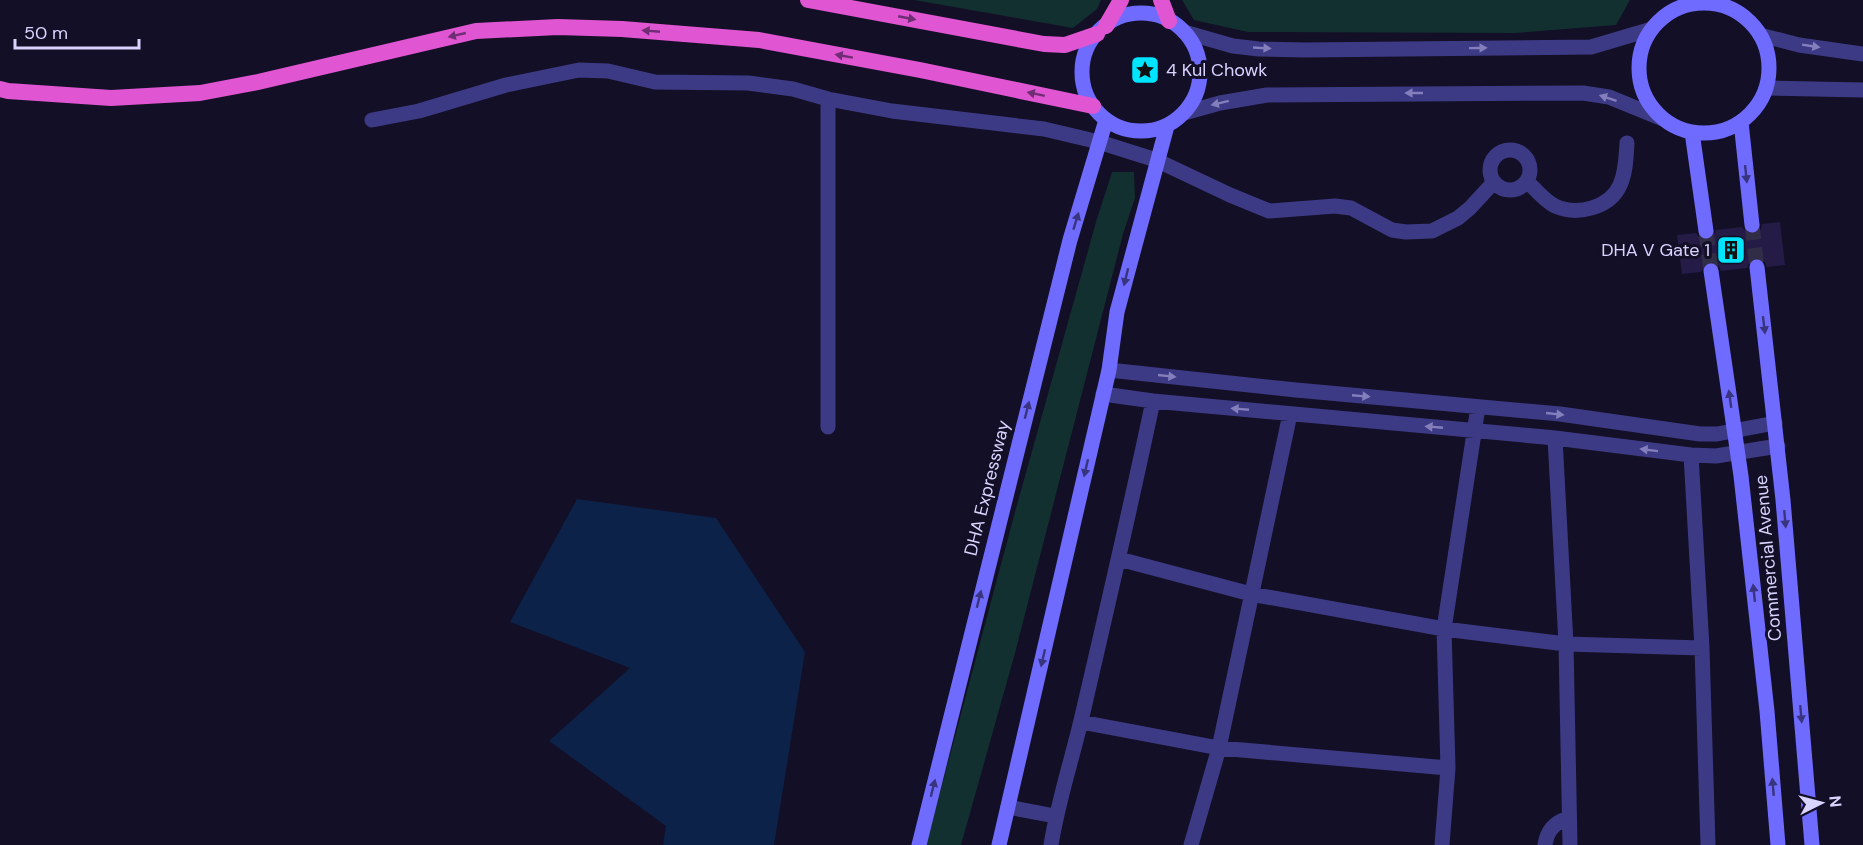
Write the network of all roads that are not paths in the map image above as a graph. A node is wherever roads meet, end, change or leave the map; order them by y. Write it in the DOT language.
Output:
graph roads {
  1 [pos="808,0"];
  2 [pos="1120,0"];
  3 [pos="1161,0"];
  4 [pos="1664,0"];
  5 [pos="1732,5"];
  6 [pos="1169,21"];
  7 [pos="1655,26"];
  8 [pos="1101,30"];
  9 [pos="1184,32"];
  10 [pos="1760,35"];
  11 [pos="1863,54"];
  12 [pos="1766,88"];
  13 [pos="0,89"];
  14 [pos="1863,90"];
  15 [pos="828,99"];
  16 [pos="1093,106"];
  17 [pos="1184,113"];
  18 [pos="1663,119"];
  19 [pos="372,120"];
  20 [pos="1106,120"];
  21 [pos="1741,122"];
  22 [pos="1167,126"];
  23 [pos="1692,132"];
  24 [pos="1099,142"];
  25 [pos="1627,143"];
  26 [pos="1156,160"];
  27 [pos="1527,181"];
  28 [pos="1494,182"];
  29 [pos="1752,225"];
  30 [pos="1706,231"];
  31 [pos="1757,267"];
  32 [pos="1712,272"];
  33 [pos="1108,370"];
  34 [pos="1103,394"];
  35 [pos="1153,401"];
  36 [pos="1478,407"];
  37 [pos="1290,414"];
  38 [pos="1771,424"];
  39 [pos="828,427"];
  40 [pos="1474,430"];
  41 [pos="1734,430"];
  42 [pos="1555,438"];
  43 [pos="1774,447"];
  44 [pos="1738,453"];
  45 [pos="1691,455"];
  46 [pos="1119,559"];
  47 [pos="1251,594"];
  48 [pos="1444,629"];
  49 [pos="1566,644"];
  50 [pos="1702,648"];
  51 [pos="1081,722"];
  52 [pos="1219,748"];
  53 [pos="1448,768"];
  54 [pos="1008,807"];
  55 [pos="1055,816"];
  56 [pos="1569,818"];
  57 [pos="919,845"];
  58 [pos="999,845"];
  59 [pos="1050,845"];
  60 [pos="1191,845"];
  61 [pos="1442,845"];
  62 [pos="1545,845"];
  63 [pos="1570,845"];
  64 [pos="1708,845"];
  65 [pos="1778,845"];
  66 [pos="1812,845"];
  1 -- 8 [label="highway, one-way"];
  2 -- 8 [label="highway"];
  3 -- 6 [label="highway"];
  4 -- 7 [label="main road"];
  5 -- 7 [label="main road"];
  5 -- 10 [label="main road"];
  6 -- 8 [label="main road"];
  6 -- 9 [label="main road"];
  9 -- 7 [label="street, one-way"];
  7 -- 18 [label="main road"];
  8 -- 16 [label="main road"];
  9 -- 17 [label="main road"];
  10 -- 11 [label="street, one-way"];
  10 -- 12 [label="main road"];
  12 -- 14 [label="street"];
  12 -- 21 [label="main road"];
  16 -- 13 [label="highway, one-way"];
  15 -- 19 [label="street"];
  15 -- 24 [label="street"];
  15 -- 39 [label="street"];
  16 -- 20 [label="main road"];
  18 -- 17 [label="street, one-way"];
  17 -- 22 [label="main road"];
  18 -- 23 [label="main road"];
  20 -- 22 [label="main road"];
  20 -- 24 [label="main road, DHA Expressway"];
  21 -- 23 [label="main road"];
  21 -- 29 [label="main road, one-way"];
  22 -- 26 [label="main road"];
  23 -- 30 [label="main road"];
  24 -- 26 [label="street"];
  57 -- 24 [label="main road, DHA Expressway, one-way"];
  25 -- 27 [label="street"];
  26 -- 28 [label="street"];
  26 -- 33 [label="main road, one-way"];
  27 -- 28 [label="street"];
  27 -- 28 [label="street"];
  31 -- 38 [label="main road, Commercial Avenue, one-way"];
  41 -- 32 [label="main road, Commercial Avenue, one-way"];
  33 -- 34 [label="main road"];
  33 -- 36 [label="street, one-way"];
  34 -- 35 [label="street"];
  34 -- 54 [label="main road, one-way"];
  37 -- 35 [label="street, one-way"];
  35 -- 46 [label="street"];
  36 -- 40 [label="street"];
  36 -- 41 [label="street, one-way"];
  40 -- 37 [label="street, one-way"];
  37 -- 47 [label="street"];
  38 -- 41 [label="street"];
  38 -- 43 [label="main road, Commercial Avenue"];
  40 -- 42 [label="street"];
  40 -- 48 [label="street"];
  41 -- 44 [label="main road, Commercial Avenue"];
  45 -- 42 [label="street, one-way"];
  42 -- 49 [label="street"];
  43 -- 44 [label="street"];
  43 -- 66 [label="main road, Commercial Avenue, one-way"];
  44 -- 45 [label="street"];
  65 -- 44 [label="main road, Commercial Avenue, one-way"];
  45 -- 50 [label="street"];
  46 -- 47 [label="street"];
  46 -- 51 [label="street"];
  47 -- 48 [label="street"];
  47 -- 52 [label="street"];
  48 -- 49 [label="street"];
  48 -- 53 [label="street"];
  49 -- 50 [label="street"];
  49 -- 56 [label="street"];
  50 -- 64 [label="street"];
  51 -- 52 [label="street"];
  51 -- 55 [label="street"];
  52 -- 53 [label="street"];
  52 -- 60 [label="street"];
  53 -- 61 [label="street"];
  54 -- 55 [label="street"];
  54 -- 58 [label="main road"];
  55 -- 59 [label="street"];
  56 -- 62 [label="street"];
  56 -- 63 [label="street"];
}
